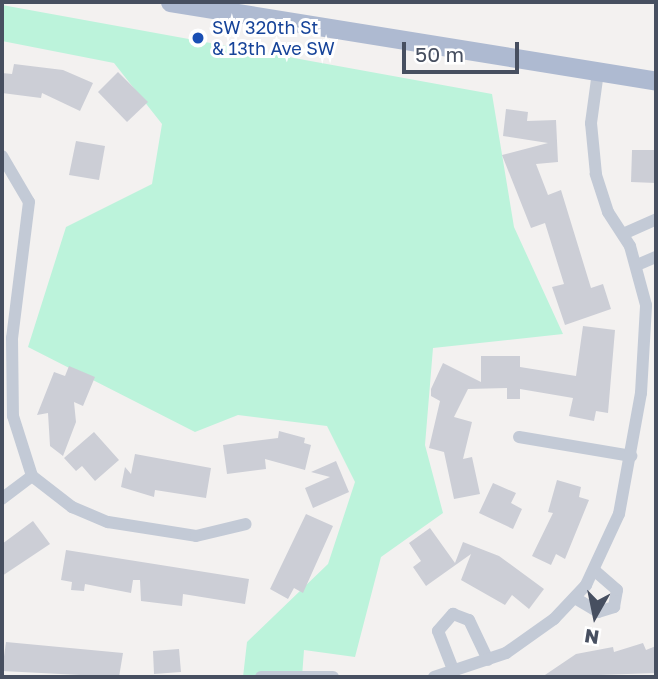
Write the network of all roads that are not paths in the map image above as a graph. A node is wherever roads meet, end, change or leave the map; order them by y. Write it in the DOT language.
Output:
graph roads {
  1 [pos="170,2"];
  2 [pos="598,72"];
  3 [pos="656,81"];
  4 [pos="2,156"];
  5 [pos="656,219"];
  6 [pos="623,234"];
  7 [pos="656,257"];
  8 [pos="637,265"];
  9 [pos="7,337"];
  10 [pos="519,437"];
  11 [pos="631,456"];
  12 [pos="32,475"];
  13 [pos="2,499"];
  14 [pos="246,524"];
  15 [pos="595,571"];
  16 [pos="575,598"];
  17 [pos="488,660"];
  18 [pos="454,672"];
  19 [pos="261,677"];
  20 [pos="333,677"];
  21 [pos="434,677"];
  1 -- 2 [label="main road"];
  2 -- 3 [label="main road"];
  2 -- 6 [label="street"];
  4 -- 9 [label="street"];
  5 -- 6 [label="street"];
  6 -- 8 [label="street"];
  7 -- 8 [label="street"];
  8 -- 11 [label="street"];
  9 -- 12 [label="street"];
  10 -- 11 [label="street"];
  11 -- 15 [label="street"];
  12 -- 13 [label="street"];
  12 -- 14 [label="street"];
  15 -- 16 [label="street"];
  15 -- 16 [label="street"];
  16 -- 17 [label="street"];
  17 -- 18 [label="street"];
  17 -- 18 [label="street"];
  18 -- 21 [label="street"];
  19 -- 20 [label="street"];
}
